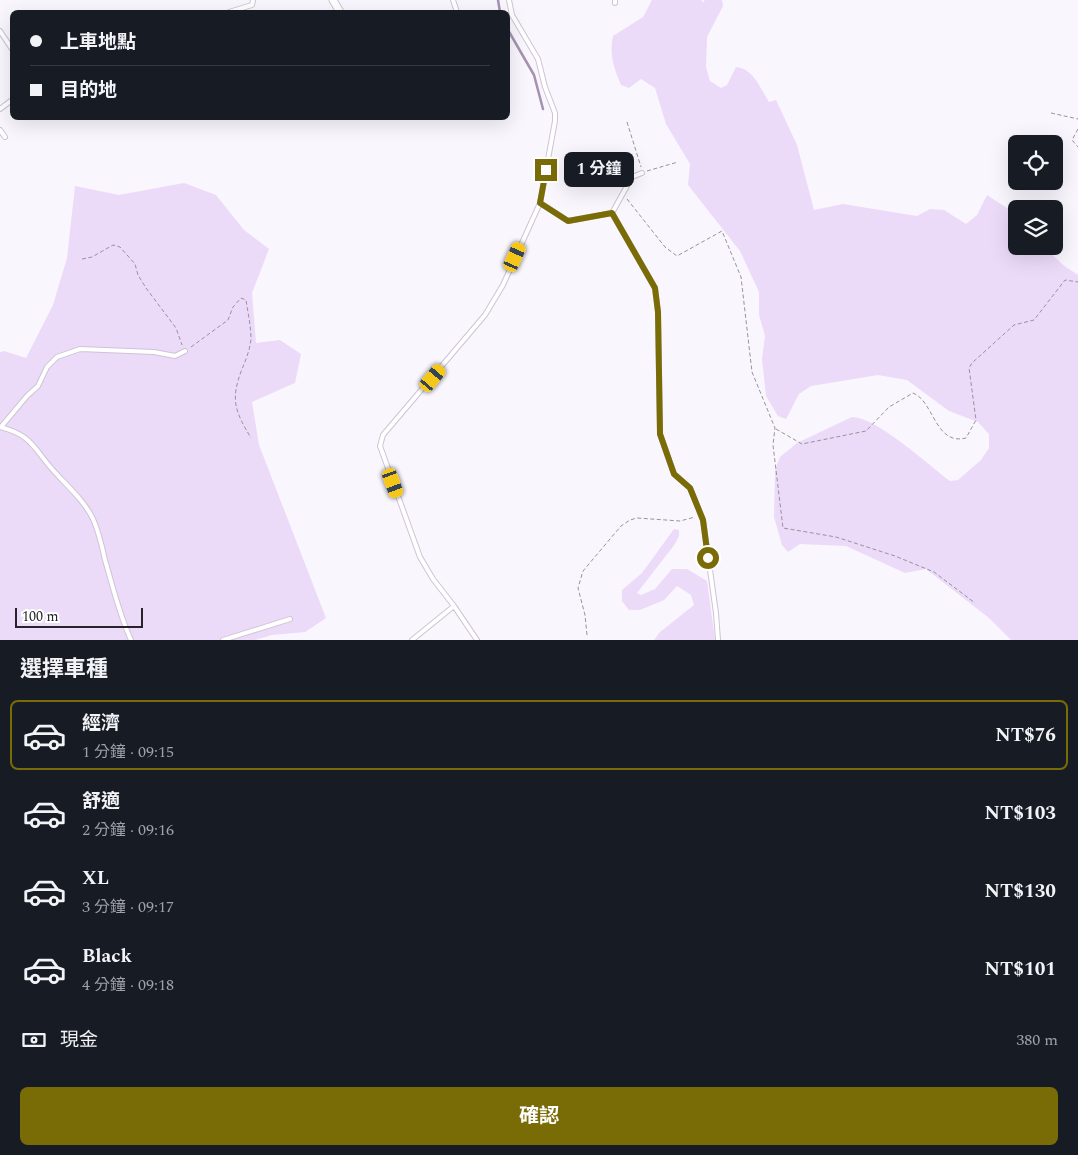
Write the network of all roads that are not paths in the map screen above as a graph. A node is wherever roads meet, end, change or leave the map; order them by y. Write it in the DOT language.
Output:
graph roads {
  1 [pos="253,0"];
  2 [pos="509,0"];
  3 [pos="237,10"];
  4 [pos="0,31"];
  5 [pos="10,47"];
  6 [pos="0,130"];
  7 [pos="6,137"];
  8 [pos="642,173"];
  9 [pos="540,203"];
  10 [pos="612,213"];
  11 [pos="185,351"];
  12 [pos="1,427"];
  13 [pos="454,606"];
  14 [pos="290,619"];
  15 [pos="132,640"];
  16 [pos="223,640"];
  17 [pos="412,640"];
  18 [pos="477,640"];
  19 [pos="718,640"];
  1 -- 3 [label="lane"];
  2 -- 9 [label="lane"];
  4 -- 5 [label="lane"];
  6 -- 7 [label="lane"];
  8 -- 10 [label="lane"];
  9 -- 10 [label="lane"];
  9 -- 13 [label="lane"];
  10 -- 19 [label="lane"];
  11 -- 12 [label="lane"];
  12 -- 15 [label="lane"];
  13 -- 17 [label="lane"];
  13 -- 18 [label="lane"];
  14 -- 16 [label="lane"];
}
